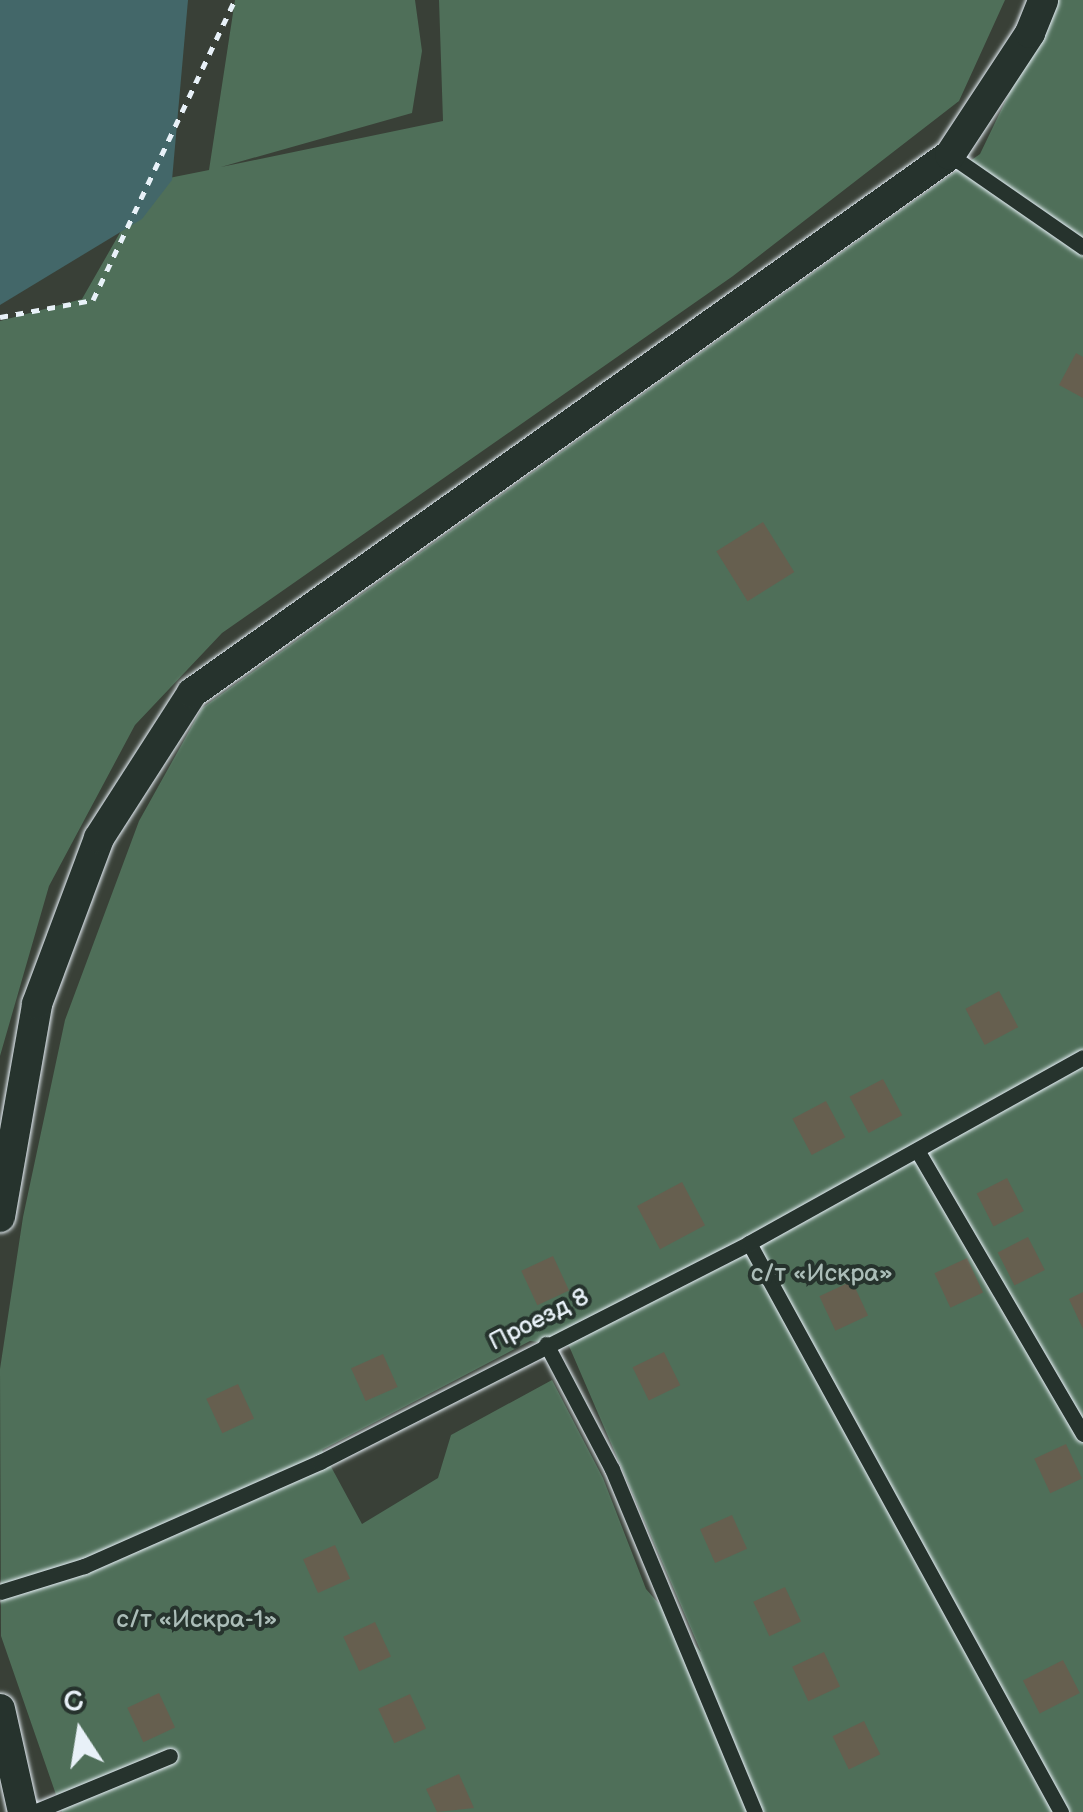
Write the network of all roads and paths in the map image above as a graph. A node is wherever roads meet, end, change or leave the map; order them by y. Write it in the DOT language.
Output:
graph roads {
  1 [pos="236,0"];
  2 [pos="1043,0"];
  3 [pos="950,155"];
  4 [pos="1083,246"];
  5 [pos="0,317"];
  6 [pos="1083,1057"];
  7 [pos="917,1150"];
  8 [pos="0,1218"];
  9 [pos="749,1242"];
  10 [pos="546,1344"];
  11 [pos="1083,1434"];
  12 [pos="0,1592"];
  13 [pos="0,1709"];
  14 [pos="170,1756"];
  15 [pos="23,1812"];
  16 [pos="34,1812"];
  17 [pos="755,1812"];
  18 [pos="1061,1812"];
  1 -- 5 [label="path"];
  2 -- 3 [label="street"];
  3 -- 4 [label="lane"];
  3 -- 8 [label="street"];
  6 -- 7 [label="lane, Проезд 8"];
  7 -- 9 [label="lane, Проезд 8"];
  7 -- 11 [label="lane"];
  9 -- 10 [label="lane, Проезд 8"];
  9 -- 18 [label="lane"];
  10 -- 12 [label="lane, Проезд 8"];
  10 -- 17 [label="lane"];
  13 -- 15 [label="street"];
  14 -- 16 [label="lane"];
}
